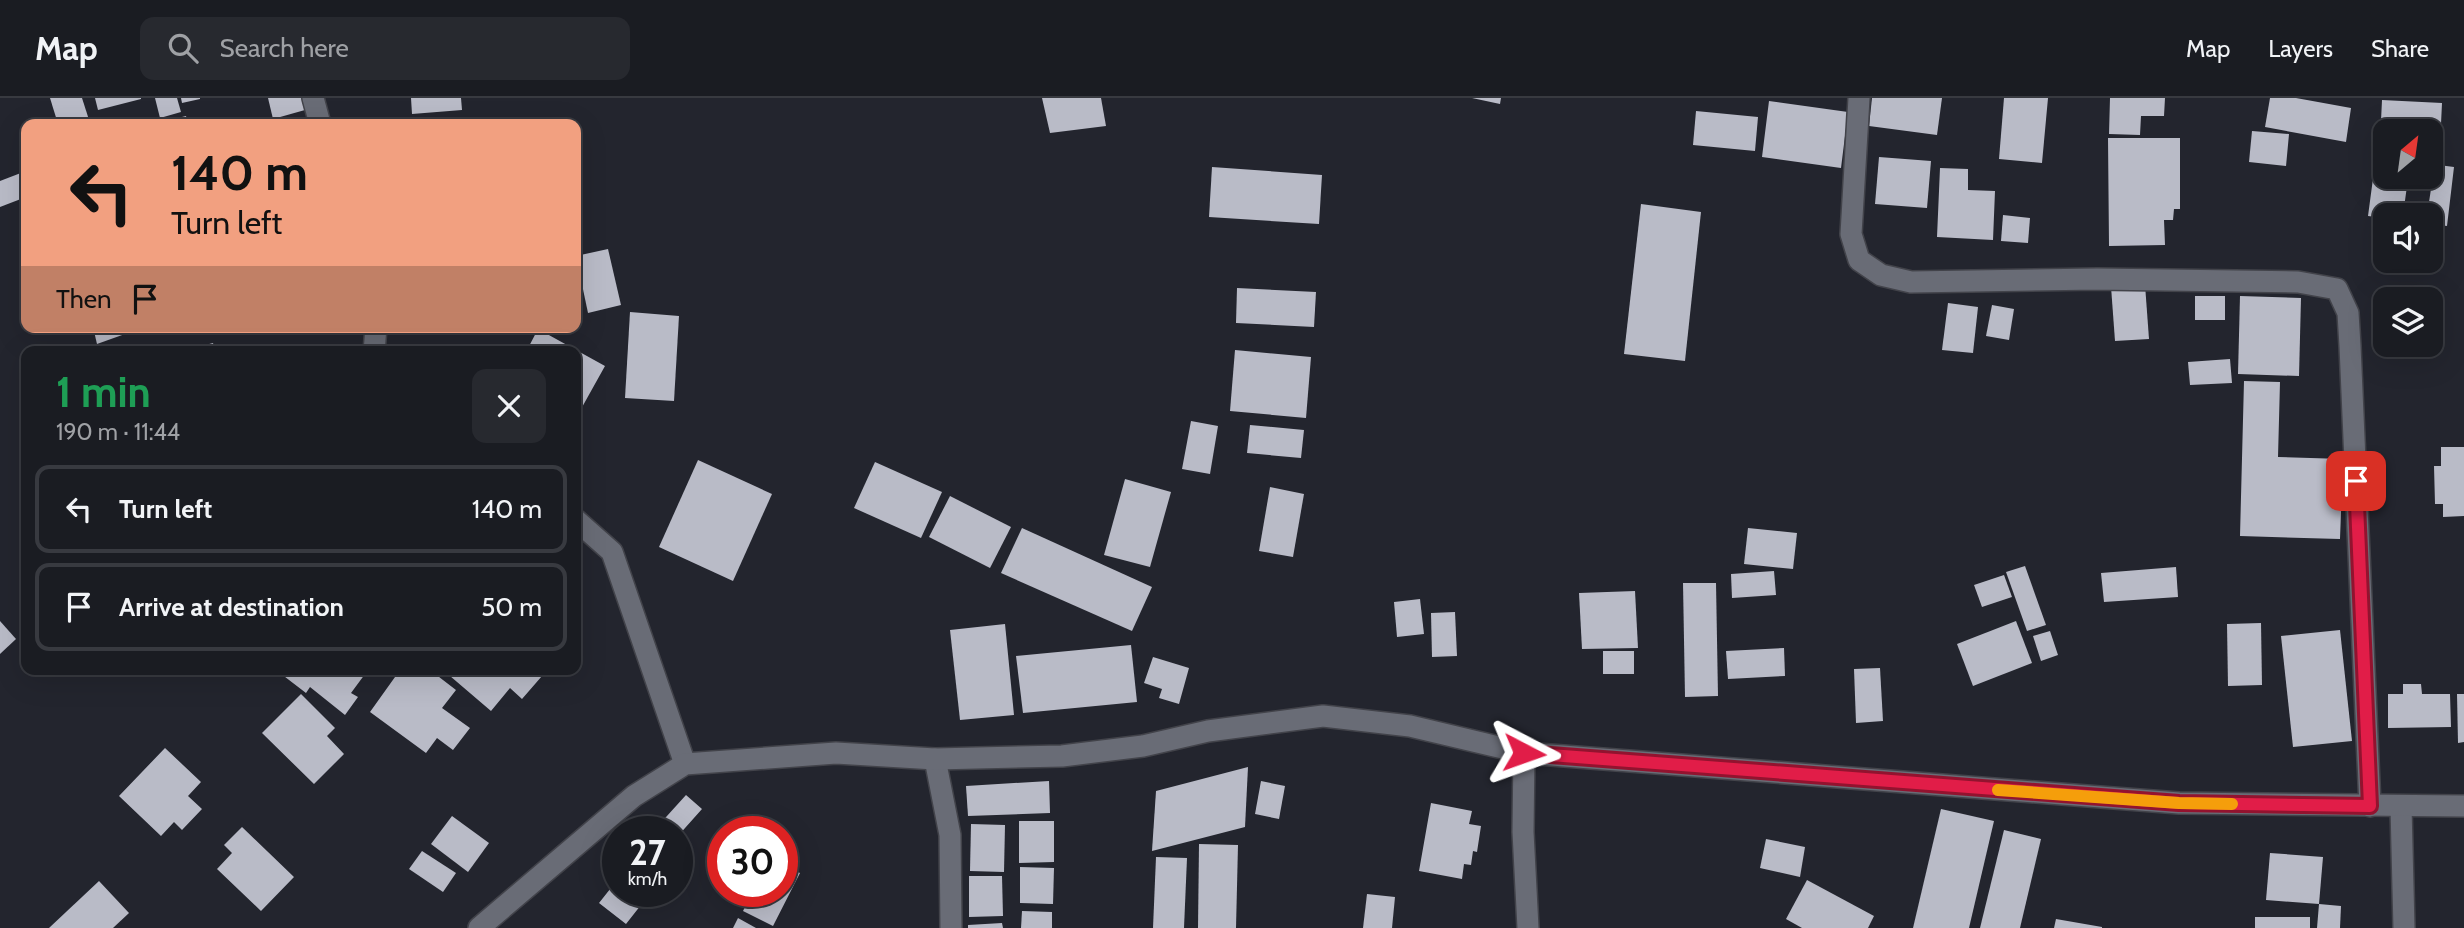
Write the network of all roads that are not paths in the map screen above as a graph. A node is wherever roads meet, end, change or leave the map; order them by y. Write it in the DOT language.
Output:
graph roads {
  1 [pos="313,98"];
  2 [pos="1859,98"];
  3 [pos="319,119"];
  4 [pos="581,524"];
  5 [pos="1524,753"];
  6 [pos="935,759"];
  7 [pos="685,764"];
  8 [pos="2370,806"];
  9 [pos="2401,807"];
  10 [pos="2464,807"];
  11 [pos="479,928"];
  12 [pos="951,928"];
  13 [pos="1528,928"];
  14 [pos="2404,928"];
  1 -- 3 [label="street"];
  2 -- 8 [label="street"];
  4 -- 7 [label="street"];
  5 -- 6 [label="street"];
  5 -- 8 [label="street"];
  5 -- 13 [label="street"];
  6 -- 7 [label="street"];
  6 -- 12 [label="street"];
  7 -- 11 [label="street"];
  8 -- 9 [label="street"];
  9 -- 10 [label="street"];
  9 -- 14 [label="street"];
}
